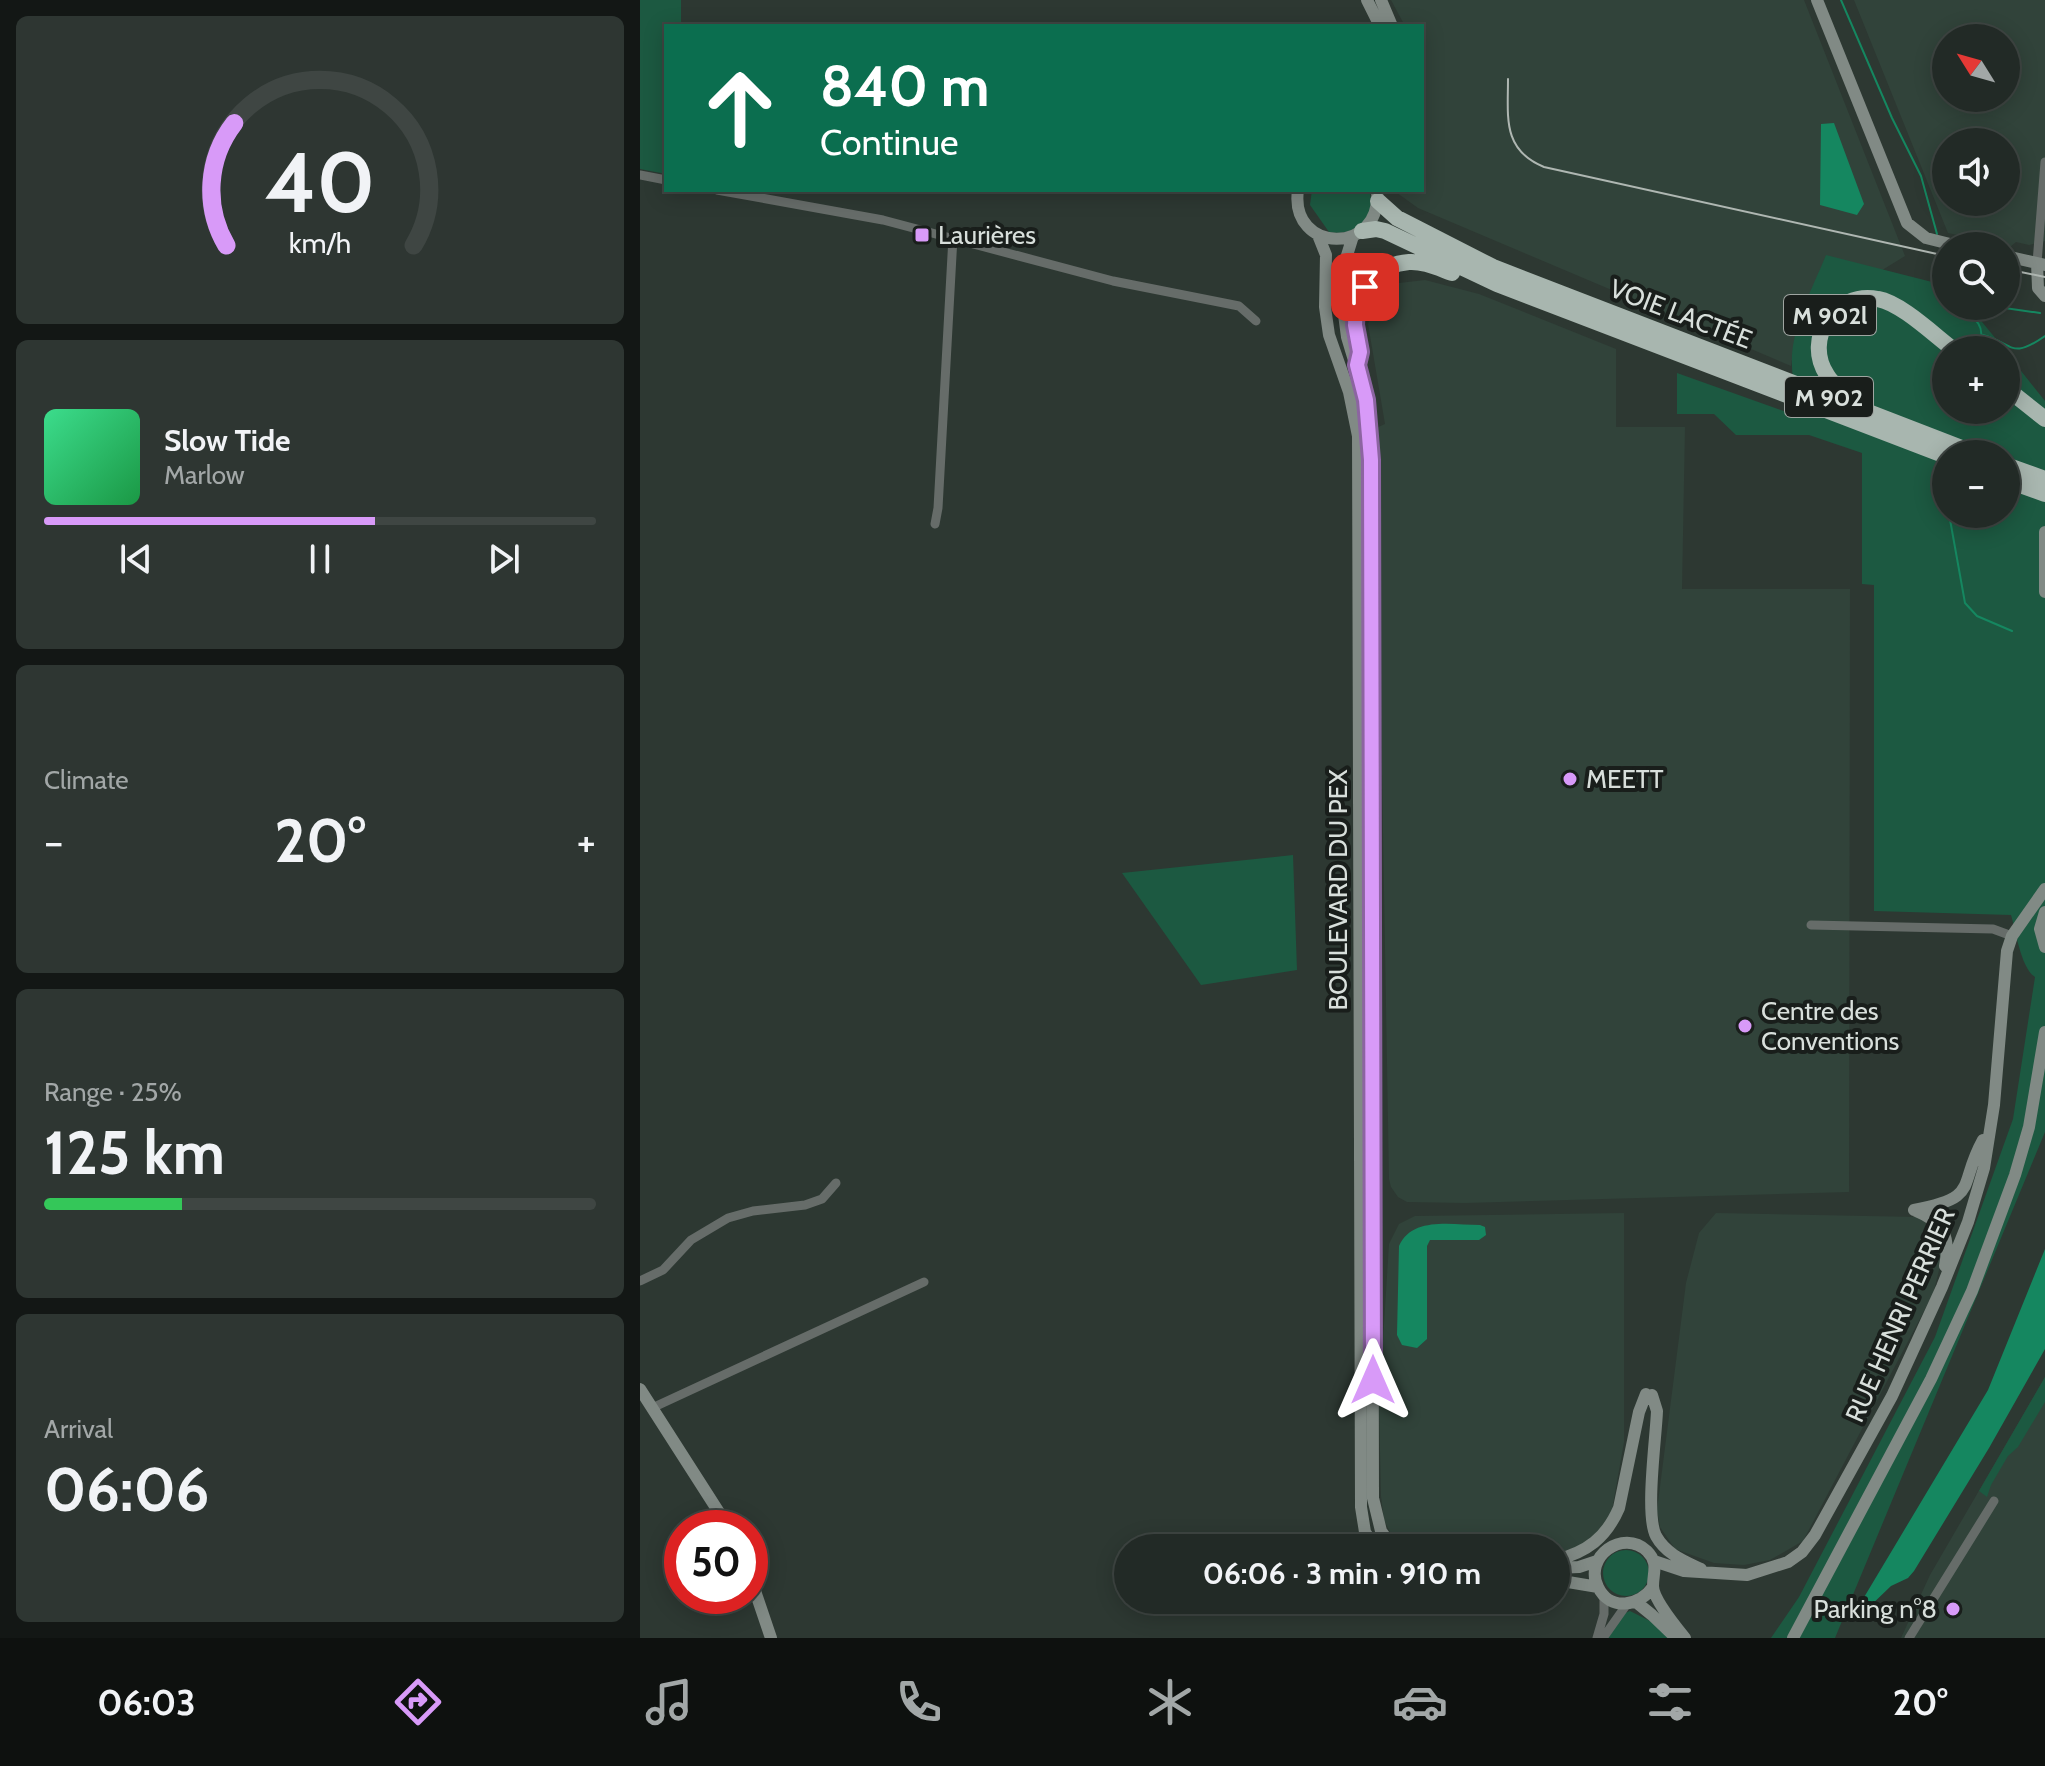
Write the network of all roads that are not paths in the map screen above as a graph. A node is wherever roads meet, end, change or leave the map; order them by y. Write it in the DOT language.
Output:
graph roads {
  1 [pos="1367,0"];
  2 [pos="1381,0"];
  3 [pos="1817,0"];
  4 [pos="1379,24"];
  5 [pos="1391,24"];
  6 [pos="2045,162"];
  7 [pos="640,175"];
  8 [pos="664,180"];
  9 [pos="728,192"];
  10 [pos="1298,192"];
  11 [pos="1377,196"];
  12 [pos="1358,234"];
  13 [pos="1318,235"];
  14 [pos="953,237"];
  15 [pos="1932,240"];
  16 [pos="2020,259"];
  17 [pos="2041,264"];
  18 [pos="2045,296"];
  19 [pos="1553,306"];
  20 [pos="1256,321"];
  21 [pos="1614,322"];
  22 [pos="1935,336"];
  23 [pos="1357,365"];
  24 [pos="2020,399"];
  25 [pos="2045,419"];
  26 [pos="1890,420"];
  27 [pos="1941,440"];
  28 [pos="1932,451"];
  29 [pos="2020,470"];
  30 [pos="2045,479"];
  31 [pos="2020,485"];
  32 [pos="2045,494"];
  33 [pos="935,524"];
  34 [pos="2045,532"];
  35 [pos="2045,592"];
  36 [pos="2045,889"];
  37 [pos="2045,912"];
  38 [pos="1811,925"];
  39 [pos="2012,936"];
  40 [pos="2045,947"];
  41 [pos="2045,1032"];
  42 [pos="2045,1061"];
  43 [pos="2035,1092"];
  44 [pos="1988,1133"];
  45 [pos="836,1183"];
  46 [pos="640,1281"];
  47 [pos="924,1282"];
  48 [pos="1934,1305"];
  49 [pos="640,1389"];
  50 [pos="652,1408"];
  51 [pos="1994,1501"];
  52 [pos="717,1510"];
  53 [pos="1366,1534"];
  54 [pos="1385,1534"];
  55 [pos="1570,1555"];
  56 [pos="1597,1561"];
  57 [pos="1654,1561"];
  58 [pos="1570,1567"];
  59 [pos="1708,1572"];
  60 [pos="1570,1584"];
  61 [pos="1653,1587"];
  62 [pos="1601,1592"];
  63 [pos="1631,1603"];
  64 [pos="763,1614"];
  65 [pos="1793,1634"];
  66 [pos="771,1638"];
  67 [pos="1600,1638"];
  68 [pos="1676,1638"];
  69 [pos="1685,1638"];
  70 [pos="1909,1638"];
  1 -- 4 [label="main road"];
  2 -- 5 [label="main road"];
  3 -- 15 [label="main road"];
  6 -- 17 [label="street"];
  7 -- 8 [label="street"];
  9 -- 14 [label="street"];
  10 -- 13 [label="main road"];
  11 -- 12 [label="main road, BOULEVARD DU PEX"];
  11 -- 21 [label="highway, VOIE LACTÉE / M 902"];
  12 -- 13 [label="main road"];
  12 -- 19 [label="highway, VOIE LACTÉE / M 902"];
  12 -- 23 [label="main road, BOULEVARD DU PEX"];
  13 -- 53 [label="main road, BOULEVARD DU PEX"];
  14 -- 20 [label="street"];
  14 -- 33 [label="street"];
  16 -- 17 [label="main road"];
  17 -- 18 [label="main road"];
  19 -- 21 [label="highway, VOIE LACTÉE / M 902"];
  19 -- 23 [label="highway"];
  21 -- 26 [label="highway, VOIE LACTÉE / M 902"];
  21 -- 28 [label="highway, VOIE LACTÉE / M 902"];
  22 -- 26 [label="highway, M 902l"];
  23 -- 54 [label="main road, BOULEVARD DU PEX"];
  24 -- 25 [label="highway"];
  26 -- 27 [label="highway, VOIE LACTÉE / M 902"];
  29 -- 30 [label="highway"];
  31 -- 32 [label="highway"];
  34 -- 35 [label="main road"];
  36 -- 39 [label="main road, RUE HENRI PERRIER"];
  37 -- 40 [label="main road"];
  38 -- 39 [label="street"];
  39 -- 44 [label="main road, RUE HENRI PERRIER"];
  41 -- 43 [label="main road"];
  42 -- 43 [label="main road"];
  43 -- 65 [label="main road"];
  44 -- 48 [label="main road, RUE HENRI PERRIER"];
  44 -- 48 [label="main road"];
  45 -- 46 [label="street"];
  47 -- 50 [label="street"];
  48 -- 59 [label="main road, RUE HENRI PERRIER"];
  49 -- 50 [label="main road"];
  50 -- 52 [label="main road"];
  51 -- 70 [label="street"];
  55 -- 59 [label="main road"];
  56 -- 57 [label="main road"];
  56 -- 58 [label="main road"];
  56 -- 62 [label="main road"];
  57 -- 59 [label="main road, RUE HENRI PERRIER"];
  57 -- 61 [label="main road"];
  60 -- 62 [label="main road"];
  61 -- 63 [label="main road"];
  61 -- 69 [label="main road"];
  62 -- 63 [label="main road"];
  62 -- 67 [label="street"];
  63 -- 67 [label="street"];
  63 -- 68 [label="main road"];
  64 -- 66 [label="main road"];
}
